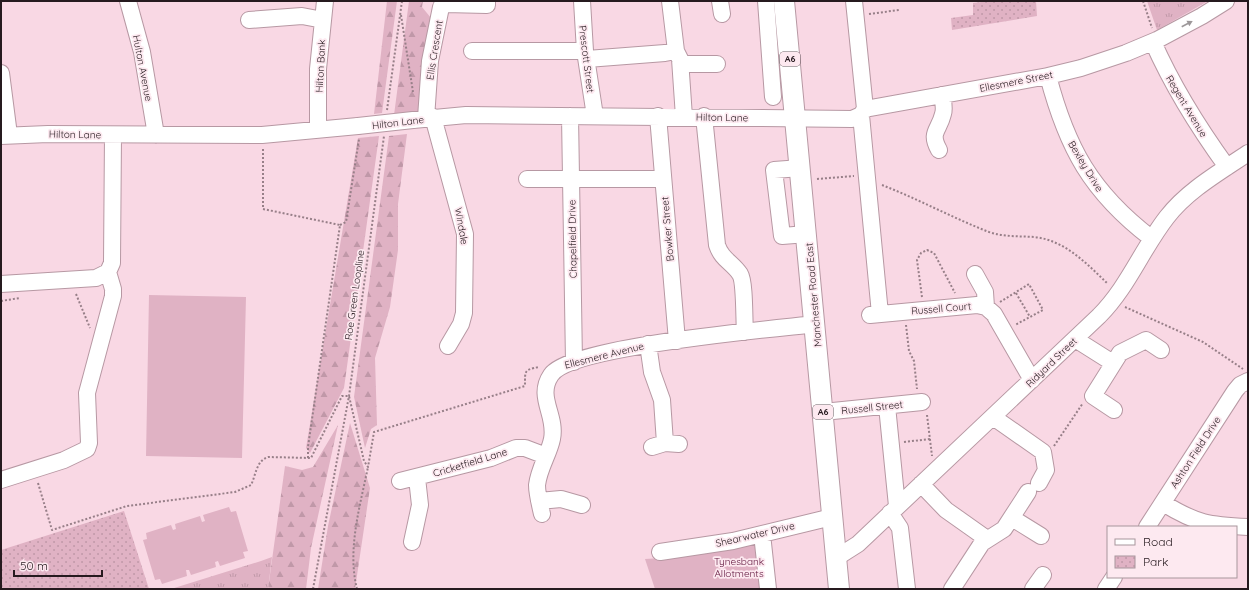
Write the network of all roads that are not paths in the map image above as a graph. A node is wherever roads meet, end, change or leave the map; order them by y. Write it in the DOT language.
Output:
graph roads {
  1 [pos="128,1"];
  2 [pos="325,1"];
  3 [pos="487,1"];
  4 [pos="582,1"];
  5 [pos="670,1"];
  6 [pos="766,1"];
  7 [pos="784,1"];
  8 [pos="1226,1"];
  9 [pos="464,3"];
  10 [pos="855,8"];
  11 [pos="249,20"];
  12 [pos="323,20"];
  13 [pos="1155,41"];
  14 [pos="472,51"];
  15 [pos="586,55"];
  16 [pos="678,58"];
  17 [pos="717,64"];
  18 [pos="1,74"];
  19 [pos="1048,76"];
  20 [pos="942,95"];
  21 [pos="773,97"];
  22 [pos="863,112"];
  23 [pos="425,116"];
  24 [pos="570,116"];
  25 [pos="594,116"];
  26 [pos="658,116"];
  27 [pos="684,116"];
  28 [pos="704,116"];
  29 [pos="795,118"];
  30 [pos="318,130"];
  31 [pos="5,135"];
  32 [pos="113,135"];
  33 [pos="156,135"];
  34 [pos="939,150"];
  35 [pos="1248,152"];
  36 [pos="1227,167"];
  37 [pos="801,174"];
  38 [pos="527,179"];
  39 [pos="570,179"];
  40 [pos="663,179"];
  41 [pos="807,234"];
  42 [pos="1151,238"];
  43 [pos="108,272"];
  44 [pos="975,274"];
  45 [pos="1,284"];
  46 [pos="987,308"];
  47 [pos="816,324"];
  48 [pos="745,332"];
  49 [pos="449,336"];
  50 [pos="1075,339"];
  51 [pos="677,341"];
  52 [pos="648,344"];
  53 [pos="1161,350"];
  54 [pos="574,362"];
  55 [pos="1113,363"];
  56 [pos="1032,380"];
  57 [pos="1247,381"];
  58 [pos="920,402"];
  59 [pos="887,406"];
  60 [pos="1114,410"];
  61 [pos="823,412"];
  62 [pos="993,417"];
  63 [pos="665,444"];
  64 [pos="546,456"];
  65 [pos="417,478"];
  66 [pos="1,480"];
  67 [pos="400,482"];
  68 [pos="921,484"];
  69 [pos="1163,503"];
  70 [pos="585,506"];
  71 [pos="894,510"];
  72 [pos="832,516"];
  73 [pos="1012,518"];
  74 [pos="1148,526"];
  75 [pos="1235,526"];
  76 [pos="1237,526"];
  77 [pos="1248,527"];
  78 [pos="762,534"];
  79 [pos="1041,536"];
  80 [pos="987,539"];
  81 [pos="412,542"];
  82 [pos="660,552"];
  83 [pos="836,558"];
  84 [pos="1113,578"];
  85 [pos="768,589"];
  86 [pos="839,589"];
  87 [pos="907,589"];
  88 [pos="952,589"];
  89 [pos="1106,589"];
  1 -- 33 [label="street, Hulton Avenue"];
  2 -- 12 [label="street, Hilton Bank"];
  3 -- 9 [label="street, Ellis Crescent"];
  4 -- 15 [label="street, Prescott Street"];
  5 -- 16 [label="street"];
  6 -- 21 [label="street"];
  7 -- 29 [label="main road, Manchester Road East / A6"];
  13 -- 8 [label="street, Ellesmere Street, one-way"];
  9 -- 23 [label="street, Ellis Crescent"];
  10 -- 22 [label="street"];
  11 -- 12 [label="street"];
  12 -- 30 [label="street, Hilton Bank"];
  13 -- 19 [label="street, Ellesmere Street"];
  13 -- 36 [label="street, Regent Avenue"];
  14 -- 15 [label="street"];
  15 -- 16 [label="street"];
  15 -- 25 [label="street, Prescott Street"];
  16 -- 17 [label="street"];
  16 -- 27 [label="street"];
  18 -- 31 [label="street"];
  19 -- 20 [label="street, Ellesmere Street"];
  19 -- 42 [label="street, Bexley Drive"];
  20 -- 22 [label="street, Ellesmere Street"];
  20 -- 34 [label="street"];
  22 -- 29 [label="street, Ellesmere Street"];
  22 -- 46 [label="street, Russell Court"];
  23 -- 24 [label="street, Hilton Lane"];
  23 -- 30 [label="street, Hilton Lane, bridge"];
  23 -- 49 [label="street, Windale"];
  24 -- 25 [label="street, Hilton Lane"];
  24 -- 39 [label="street, Chapelfield Drive"];
  25 -- 26 [label="street, Hilton Lane"];
  26 -- 27 [label="street, Hilton Lane"];
  26 -- 40 [label="street, Bowker Street"];
  27 -- 28 [label="street, Hilton Lane"];
  28 -- 29 [label="street, Hilton Lane"];
  28 -- 48 [label="street"];
  29 -- 37 [label="main road, Manchester Road East / A6"];
  30 -- 33 [label="street, Hilton Lane"];
  31 -- 32 [label="street, Hilton Lane"];
  32 -- 33 [label="street, Hilton Lane"];
  32 -- 43 [label="street"];
  35 -- 36 [label="street, Ridyard Street"];
  36 -- 42 [label="street, Ridyard Street"];
  37 -- 41 [label="main road, Manchester Road East / A6"];
  37 -- 41 [label="street"];
  38 -- 39 [label="street"];
  39 -- 40 [label="street"];
  39 -- 54 [label="street, Chapelfield Drive"];
  40 -- 51 [label="street, Bowker Street"];
  41 -- 47 [label="main road, Manchester Road East / A6"];
  42 -- 50 [label="street, Ridyard Street"];
  43 -- 45 [label="street"];
  43 -- 66 [label="street"];
  44 -- 46 [label="street"];
  46 -- 56 [label="street"];
  47 -- 48 [label="street, Ellesmere Avenue"];
  47 -- 61 [label="main road, Manchester Road East / A6"];
  48 -- 51 [label="street, Ellesmere Avenue"];
  50 -- 55 [label="street"];
  50 -- 56 [label="street, Ridyard Street"];
  51 -- 52 [label="street, Ellesmere Avenue"];
  52 -- 54 [label="street, Ellesmere Avenue"];
  52 -- 63 [label="street"];
  53 -- 55 [label="street"];
  54 -- 64 [label="street, Ellesmere Avenue"];
  55 -- 60 [label="street"];
  56 -- 62 [label="street, Ridyard Street"];
  57 -- 69 [label="street, Ashton Field Drive"];
  58 -- 59 [label="street, Russell Street"];
  59 -- 61 [label="street, Russell Street"];
  59 -- 71 [label="street"];
  61 -- 72 [label="main road, Manchester Road East / A6"];
  62 -- 68 [label="street, Ridyard Street"];
  62 -- 73 [label="street"];
  64 -- 65 [label="street, Cricketfield Lane"];
  64 -- 70 [label="street, Ellesmere Avenue"];
  65 -- 67 [label="street, Cricketfield Lane"];
  65 -- 81 [label="street"];
  68 -- 71 [label="street, Ridyard Street"];
  68 -- 80 [label="street"];
  69 -- 74 [label="street, Ashton Field Drive"];
  69 -- 75 [label="street"];
  71 -- 83 [label="street, Ridyard Street"];
  71 -- 87 [label="street"];
  72 -- 78 [label="street, Shearwater Drive"];
  72 -- 83 [label="main road, Manchester Road East / A6"];
  73 -- 79 [label="street"];
  73 -- 80 [label="street"];
  76 -- 77 [label="street"];
  78 -- 82 [label="street, Shearwater Drive"];
  78 -- 85 [label="street"];
  80 -- 88 [label="street"];
  83 -- 86 [label="main road, Manchester Road East / A6"];
  84 -- 89 [label="street"];
}
